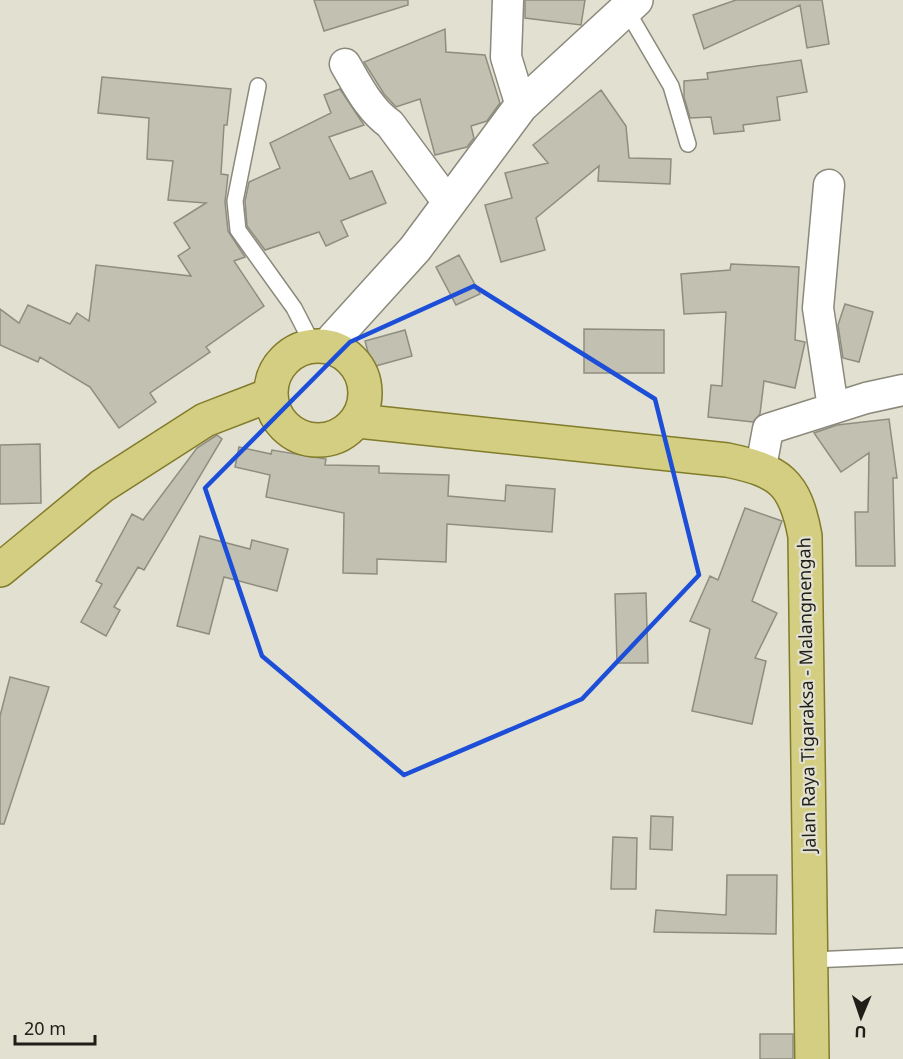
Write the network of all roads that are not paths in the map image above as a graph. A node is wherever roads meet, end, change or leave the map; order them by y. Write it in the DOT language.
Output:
graph roads {
  1 [pos="508,0"];
  2 [pos="631,4"];
  3 [pos="345,64"];
  4 [pos="258,86"];
  5 [pos="521,106"];
  6 [pos="688,144"];
  7 [pos="829,185"];
  8 [pos="448,204"];
  9 [pos="320,346"];
  10 [pos="903,390"];
  11 [pos="270,395"];
  12 [pos="832,408"];
  13 [pos="358,421"];
  14 [pos="761,467"];
  15 [pos="0,570"];
  16 [pos="903,956"];
  17 [pos="812,960"];
  18 [pos="812,1059"];
  1 -- 5 [label="street"];
  2 -- 5 [label="street"];
  2 -- 6 [label="lane"];
  3 -- 8 [label="street"];
  4 -- 9 [label="lane"];
  5 -- 8 [label="street"];
  7 -- 12 [label="street"];
  8 -- 9 [label="street"];
  9 -- 11 [label="main road"];
  9 -- 13 [label="main road"];
  10 -- 12 [label="street"];
  11 -- 13 [label="main road"];
  11 -- 15 [label="main road"];
  12 -- 14 [label="street"];
  13 -- 14 [label="main road, Jalan Raya Tigaraksa - Malangnengah"];
  14 -- 17 [label="main road, Jalan Raya Tigaraksa - Malangnengah"];
  16 -- 17 [label="lane"];
  17 -- 18 [label="main road, Jalan Raya Tigaraksa - Malangnengah"];
}
